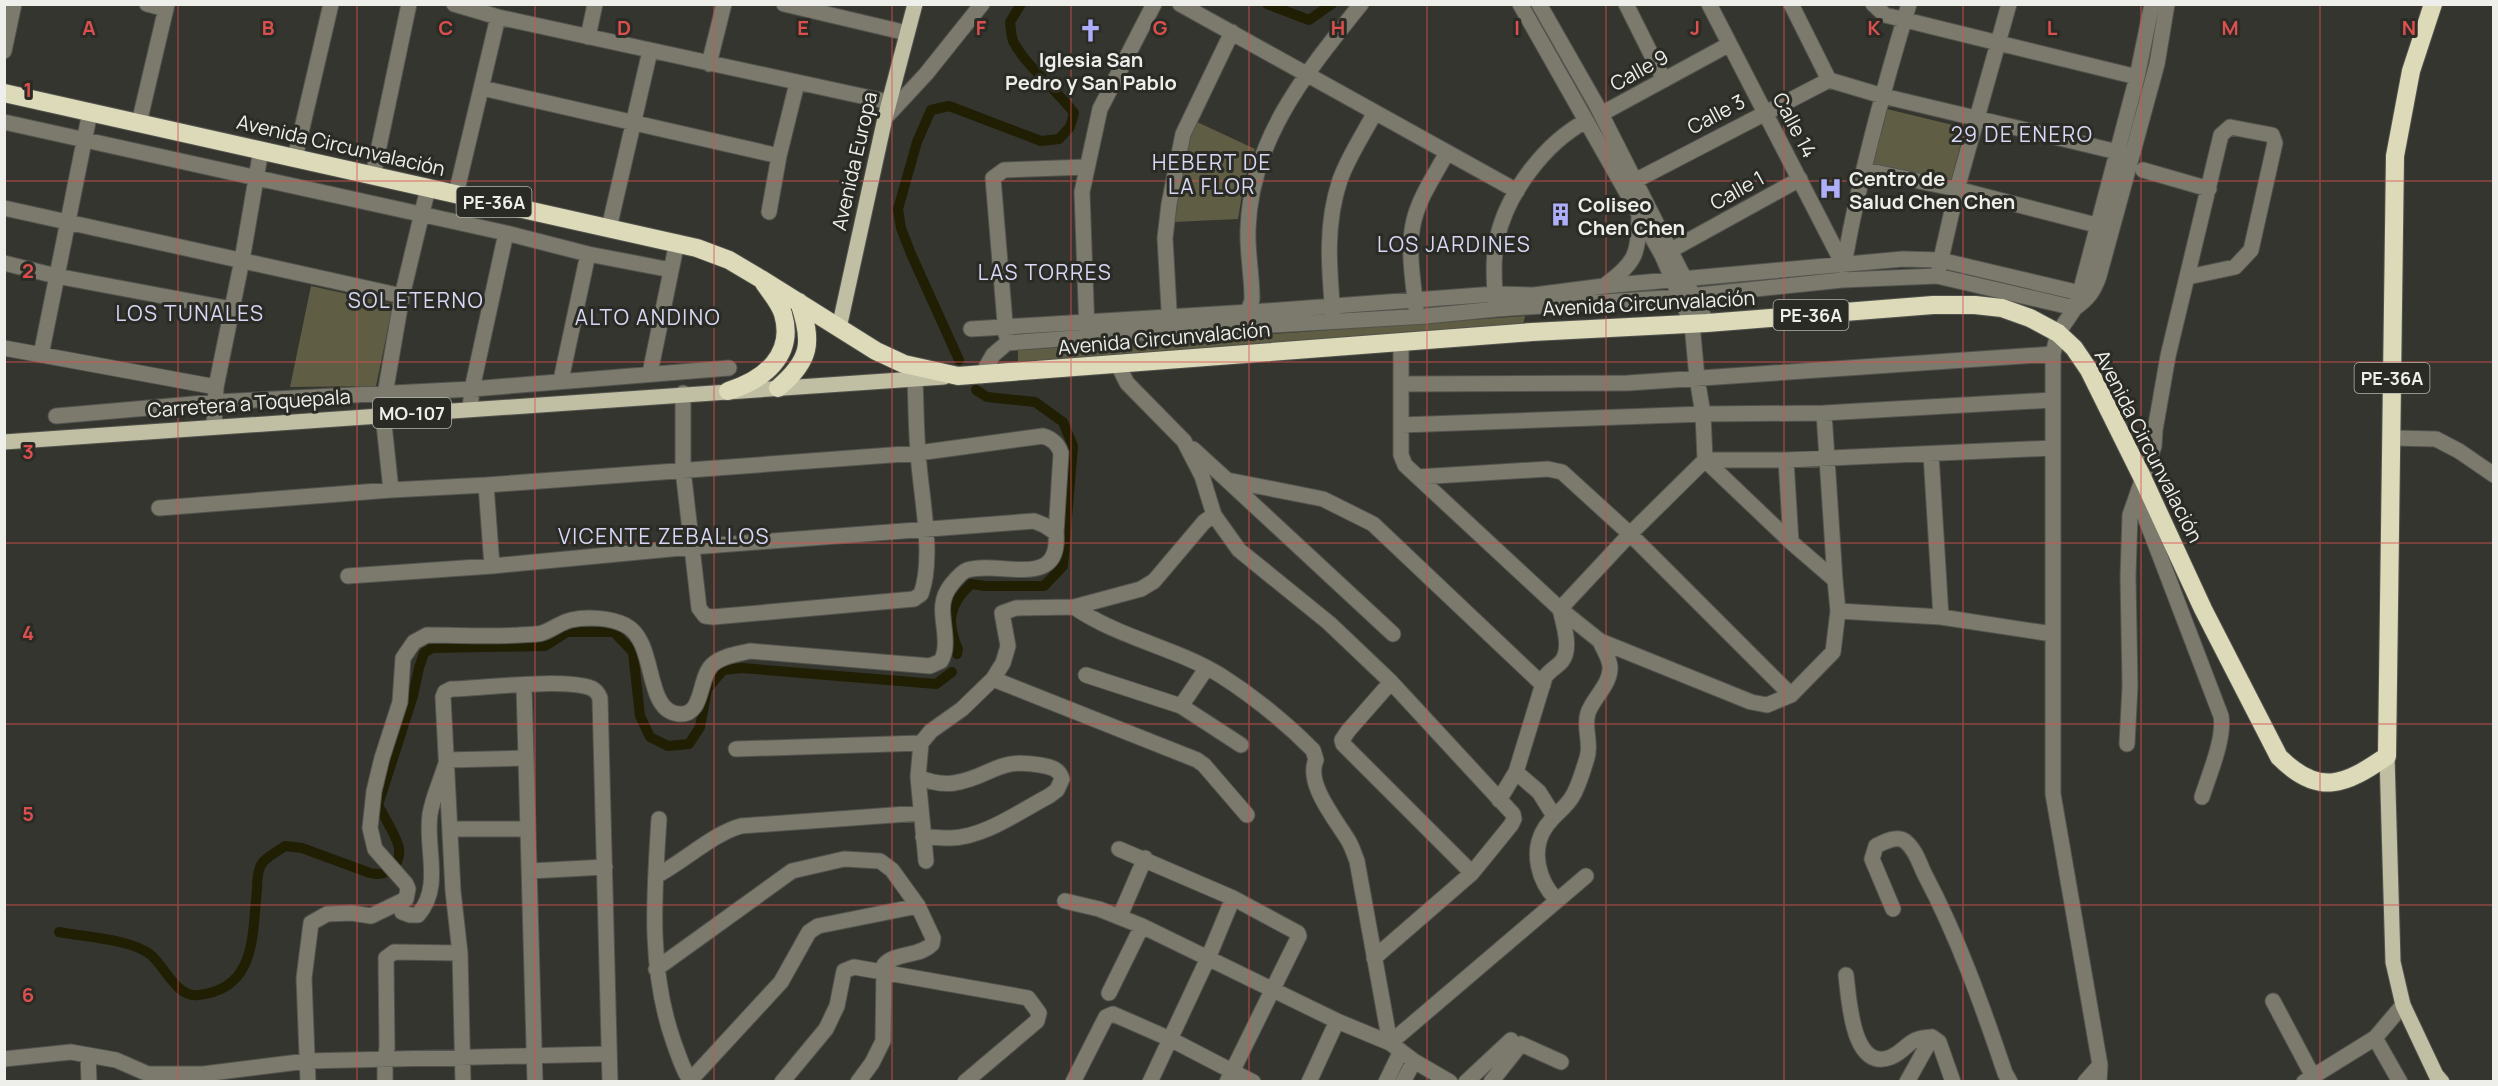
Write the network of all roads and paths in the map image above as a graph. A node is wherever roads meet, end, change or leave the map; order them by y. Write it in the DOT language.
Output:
graph roads {
  1 [pos="14,4"];
  2 [pos="147,4"];
  3 [pos="331,4"];
  4 [pos="409,4"];
  5 [pos="454,4"];
  6 [pos="595,4"];
  7 [pos="724,4"];
  8 [pos="784,4"];
  9 [pos="915,4"];
  10 [pos="982,4"];
  11 [pos="1154,4"];
  12 [pos="1180,4"];
  13 [pos="1361,4"];
  14 [pos="1520,4"];
  15 [pos="1539,4"];
  16 [pos="1626,4"];
  17 [pos="1708,4"];
  18 [pos="1791,4"];
  19 [pos="1873,4"];
  20 [pos="2009,4"];
  21 [pos="2167,4"];
  22 [pos="2433,4"];
  23 [pos="2151,5"];
  24 [pos="166,7"];
  25 [pos="1907,12"];
  26 [pos="498,17"];
  27 [pos="1232,32"];
  28 [pos="907,33"];
  29 [pos="588,37"];
  30 [pos="1999,43"];
  31 [pos="1728,45"];
  32 [pos="4,51"];
  33 [pos="650,51"];
  34 [pos="709,64"];
  35 [pos="1305,75"];
  36 [pos="2137,77"];
  37 [pos="1664,80"];
  38 [pos="1829,80"];
  39 [pos="797,83"];
  40 [pos="482,87"];
  41 [pos="4,93"];
  42 [pos="1883,96"];
  43 [pos="889,102"];
  44 [pos="90,112"];
  45 [pos="1765,113"];
  46 [pos="1374,114"];
  47 [pos="1601,114"];
  48 [pos="885,118"];
  49 [pos="1977,118"];
  50 [pos="1586,121"];
  51 [pos="4,122"];
  52 [pos="139,123"];
  53 [pos="633,123"];
  54 [pos="84,139"];
  55 [pos="261,150"];
  56 [pos="2124,153"];
  57 [pos="1446,154"];
  58 [pos="779,156"];
  59 [pos="295,158"];
  60 [pos="1088,167"];
  61 [pos="1865,170"];
  62 [pos="2143,170"];
  63 [pos="373,175"];
  64 [pos="256,177"];
  65 [pos="1800,179"];
  66 [pos="1630,184"];
  67 [pos="428,188"];
  68 [pos="1957,189"];
  69 [pos="2209,189"];
  70 [pos="1517,191"];
  71 [pos="456,194"];
  72 [pos="4,208"];
  73 [pos="769,212"];
  74 [pos="1639,213"];
  75 [pos="421,215"];
  76 [pos="67,223"];
  77 [pos="2096,225"];
  78 [pos="609,228"];
  79 [pos="506,233"];
  80 [pos="677,242"];
  81 [pos="1667,253"];
  82 [pos="588,254"];
  83 [pos="242,260"];
  84 [pos="4,263"];
  85 [pos="1939,268"];
  86 [pos="671,270"];
  87 [pos="1843,273"];
  88 [pos="56,276"];
  89 [pos="2188,277"];
  90 [pos="762,279"];
  91 [pos="1679,280"];
  92 [pos="1604,286"];
  93 [pos="2080,292"];
  94 [pos="402,296"];
  95 [pos="1686,296"];
  96 [pos="1415,300"];
  97 [pos="799,302"];
  98 [pos="1496,302"];
  99 [pos="1582,303"];
  100 [pos="1332,306"];
  101 [pos="2075,308"];
  102 [pos="232,309"];
  103 [pos="1253,316"];
  104 [pos="1416,317"];
  105 [pos="1087,323"];
  106 [pos="1334,323"];
  107 [pos="1169,324"];
  108 [pos="1700,324"];
  109 [pos="1006,327"];
  110 [pos="839,328"];
  111 [pos="971,329"];
  112 [pos="2058,333"];
  113 [pos="1088,339"];
  114 [pos="1401,342"];
  115 [pos="1007,343"];
  116 [pos="4,348"];
  117 [pos="2053,354"];
  118 [pos="41,355"];
  119 [pos="1118,365"];
  120 [pos="729,368"];
  121 [pos="650,373"];
  122 [pos="958,376"];
  123 [pos="981,376"];
  124 [pos="1697,378"];
  125 [pos="915,379"];
  126 [pos="561,380"];
  127 [pos="1401,384"];
  128 [pos="819,386"];
  129 [pos="778,388"];
  130 [pos="472,389"];
  131 [pos="728,391"];
  132 [pos="683,393"];
  133 [pos="216,394"];
  134 [pos="385,394"];
  135 [pos="2052,400"];
  136 [pos="470,409"];
  137 [pos="1824,413"];
  138 [pos="1703,414"];
  139 [pos="382,415"];
  140 [pos="56,416"];
  141 [pos="1401,425"];
  142 [pos="214,426"];
  143 [pos="2391,438"];
  144 [pos="1184,441"];
  145 [pos="4,442"];
  146 [pos="2052,448"];
  147 [pos="918,453"];
  148 [pos="1931,454"];
  149 [pos="1826,459"];
  150 [pos="1705,460"];
  151 [pos="1786,460"];
  152 [pos="683,470"];
  153 [pos="2493,475"];
  154 [pos="1418,477"];
  155 [pos="1227,480"];
  156 [pos="486,485"];
  157 [pos="2140,487"];
  158 [pos="391,490"];
  159 [pos="159,508"];
  160 [pos="1214,515"];
  161 [pos="926,531"];
  162 [pos="1056,533"];
  163 [pos="1630,534"];
  164 [pos="1791,542"];
  165 [pos="692,547"];
  166 [pos="492,566"];
  167 [pos="348,576"];
  168 [pos="1834,580"];
  169 [pos="1074,607"];
  170 [pos="1560,609"];
  171 [pos="1838,610"];
  172 [pos="1941,617"];
  173 [pos="1393,634"];
  174 [pos="2052,634"];
  175 [pos="1600,641"];
  176 [pos="1206,669"];
  177 [pos="1086,675"];
  178 [pos="993,679"];
  179 [pos="1391,682"];
  180 [pos="1543,685"];
  181 [pos="524,686"];
  182 [pos="1791,695"];
  183 [pos="1180,706"];
  184 [pos="921,743"];
  185 [pos="2127,744"];
  186 [pos="1241,745"];
  187 [pos="736,749"];
  188 [pos="2386,756"];
  189 [pos="526,758"];
  190 [pos="447,760"];
  191 [pos="1516,772"];
  192 [pos="918,777"];
  193 [pos="2202,797"];
  194 [pos="1499,800"];
  195 [pos="921,813"];
  196 [pos="1247,815"];
  197 [pos="1554,816"];
  198 [pos="659,819"];
  199 [pos="451,829"];
  200 [pos="528,829"];
  201 [pos="922,837"];
  202 [pos="1119,849"];
  203 [pos="1145,858"];
  204 [pos="926,861"];
  205 [pos="604,867"];
  206 [pos="530,871"];
  207 [pos="1472,873"];
  208 [pos="656,876"];
  209 [pos="1586,876"];
  210 [pos="1233,898"];
  211 [pos="1556,899"];
  212 [pos="1065,901"];
  213 [pos="400,904"];
  214 [pos="918,906"];
  215 [pos="1893,909"];
  216 [pos="1120,916"];
  217 [pos="1142,926"];
  218 [pos="460,953"];
  219 [pos="1209,956"];
  220 [pos="1374,958"];
  221 [pos="656,969"];
  222 [pos="885,972"];
  223 [pos="1846,975"];
  224 [pos="1275,988"];
  225 [pos="1109,993"];
  226 [pos="2273,1001"];
  227 [pos="2403,1005"];
  228 [pos="1337,1021"];
  229 [pos="1932,1037"];
  230 [pos="2375,1038"];
  231 [pos="1170,1039"];
  232 [pos="1511,1040"];
  233 [pos="1396,1047"];
  234 [pos="609,1054"];
  235 [pos="88,1055"];
  236 [pos="534,1056"];
  237 [pos="462,1057"];
  238 [pos="4,1059"];
  239 [pos="385,1059"];
  240 [pos="307,1061"];
  241 [pos="1414,1061"];
  242 [pos="1562,1062"];
  243 [pos="2100,1065"];
  244 [pos="231,1076"];
  245 [pos="1230,1076"];
  246 [pos="160,1078"];
  247 [pos="2311,1080"];
  248 [pos="89,1082"];
  249 [pos="308,1082"];
  250 [pos="386,1082"];
  251 [pos="463,1082"];
  252 [pos="535,1082"];
  253 [pos="610,1082"];
  254 [pos="782,1082"];
  255 [pos="858,1082"];
  256 [pos="965,1082"];
  257 [pos="1073,1082"];
  258 [pos="1150,1082"];
  259 [pos="1253,1082"];
  260 [pos="1310,1082"];
  261 [pos="1386,1082"];
  262 [pos="1403,1082"];
  263 [pos="1450,1082"];
  264 [pos="1466,1082"];
  265 [pos="1491,1082"];
  266 [pos="1906,1082"];
  267 [pos="1953,1082"];
  268 [pos="2010,1082"];
  269 [pos="2085,1082"];
  270 [pos="2099,1082"];
  271 [pos="2400,1082"];
  272 [pos="2442,1082"];
  1 -- 32 [label="street"];
  2 -- 24 [label="street"];
  3 -- 59 [label="street"];
  4 -- 63 [label="street"];
  5 -- 26 [label="street"];
  6 -- 29 [label="street"];
  7 -- 34 [label="street"];
  8 -- 28 [label="street"];
  9 -- 28 [label="main road, Avenida Europa"];
  10 -- 48 [label="street"];
  11 -- 60 [label="street"];
  12 -- 27 [label="street"];
  13 -- 35 [label="street"];
  14 -- 50 [label="street"];
  15 -- 47 [label="street"];
  16 -- 37 [label="street"];
  17 -- 31 [label="street, Calle 14"];
  18 -- 38 [label="street"];
  19 -- 25 [label="street"];
  20 -- 30 [label="street"];
  21 -- 56 [label="street"];
  22 -- 143 [label="highway, PE-36A"];
  23 -- 36 [label="street"];
  24 -- 52 [label="street"];
  25 -- 30 [label="street"];
  25 -- 42 [label="street"];
  26 -- 29 [label="street"];
  26 -- 40 [label="street"];
  27 -- 35 [label="street"];
  27 -- 107 [label="street"];
  28 -- 43 [label="main road, Avenida Europa"];
  29 -- 33 [label="street"];
  30 -- 36 [label="street"];
  30 -- 49 [label="street"];
  31 -- 37 [label="street, Calle 9"];
  31 -- 45 [label="street, Calle 14"];
  33 -- 34 [label="street"];
  33 -- 53 [label="street"];
  34 -- 39 [label="street"];
  35 -- 46 [label="street"];
  35 -- 103 [label="street"];
  36 -- 56 [label="street"];
  37 -- 47 [label="street, Calle 9"];
  38 -- 42 [label="street"];
  38 -- 45 [label="street, Calle 3"];
  39 -- 43 [label="street"];
  39 -- 58 [label="street"];
  40 -- 53 [label="street"];
  40 -- 71 [label="street"];
  41 -- 44 [label="highway, Avenida Circunvalación / PE-36A"];
  42 -- 49 [label="street"];
  42 -- 61 [label="street"];
  43 -- 48 [label="main road, Avenida Europa"];
  44 -- 52 [label="highway, Avenida Circunvalación / PE-36A"];
  44 -- 54 [label="street"];
  45 -- 65 [label="street, Calle 14"];
  45 -- 66 [label="street, Calle 3"];
  46 -- 57 [label="street"];
  46 -- 100 [label="street"];
  47 -- 66 [label="street"];
  48 -- 110 [label="main road, Avenida Europa"];
  49 -- 56 [label="street"];
  49 -- 68 [label="street"];
  50 -- 66 [label="street"];
  50 -- 70 [label="street"];
  51 -- 54 [label="street"];
  52 -- 55 [label="highway, Avenida Circunvalación / PE-36A"];
  53 -- 58 [label="street"];
  53 -- 78 [label="street"];
  54 -- 64 [label="street"];
  54 -- 76 [label="street"];
  55 -- 59 [label="highway, Avenida Circunvalación / PE-36A"];
  55 -- 64 [label="street"];
  56 -- 77 [label="street"];
  56 -- 101 [label="street"];
  57 -- 70 [label="street"];
  57 -- 96 [label="street"];
  58 -- 73 [label="street"];
  59 -- 63 [label="highway, Avenida Circunvalación / PE-36A"];
  60 -- 105 [label="street"];
  60 -- 109 [label="street"];
  61 -- 68 [label="street"];
  61 -- 87 [label="street"];
  62 -- 69 [label="street"];
  63 -- 67 [label="highway, Avenida Circunvalación / PE-36A"];
  64 -- 75 [label="street"];
  64 -- 83 [label="street"];
  65 -- 81 [label="street, Calle 1"];
  65 -- 87 [label="street, Calle 14"];
  66 -- 74 [label="street"];
  66 -- 81 [label="street"];
  67 -- 71 [label="highway, Avenida Circunvalación / PE-36A"];
  67 -- 75 [label="street"];
  68 -- 77 [label="street"];
  68 -- 85 [label="street"];
  69 -- 89 [label="street"];
  69 -- 89 [label="street"];
  70 -- 98 [label="street"];
  71 -- 78 [label="highway, Avenida Circunvalación / PE-36A"];
  72 -- 76 [label="street"];
  74 -- 81 [label="street"];
  74 -- 92 [label="street"];
  75 -- 79 [label="street"];
  75 -- 94 [label="street"];
  76 -- 83 [label="street"];
  76 -- 88 [label="street"];
  77 -- 93 [label="street"];
  78 -- 80 [label="highway, Avenida Circunvalación / PE-36A"];
  79 -- 82 [label="street"];
  79 -- 130 [label="street"];
  80 -- 86 [label="street"];
  80 -- 90 [label="highway, Avenida Circunvalación / PE-36A"];
  81 -- 91 [label="street"];
  82 -- 86 [label="street"];
  82 -- 126 [label="street"];
  83 -- 94 [label="street"];
  83 -- 102 [label="street"];
  84 -- 88 [label="street"];
  85 -- 87 [label="street"];
  85 -- 93 [label="street"];
  85 -- 101 [label="street"];
  86 -- 121 [label="street"];
  87 -- 91 [label="street"];
  87 -- 95 [label="street"];
  88 -- 102 [label="street"];
  88 -- 118 [label="street"];
  89 -- 157 [label="street"];
  90 -- 97 [label="highway, Avenida Circunvalación / PE-36A"];
  90 -- 131 [label="highway"];
  91 -- 92 [label="street"];
  91 -- 95 [label="street"];
  92 -- 98 [label="street"];
  92 -- 99 [label="street"];
  93 -- 101 [label="street"];
  94 -- 134 [label="street"];
  95 -- 99 [label="street"];
  95 -- 108 [label="street"];
  96 -- 98 [label="street"];
  96 -- 100 [label="street"];
  96 -- 104 [label="street"];
  97 -- 110 [label="highway, Avenida Circunvalación / PE-36A"];
  97 -- 129 [label="highway"];
  98 -- 99 [label="street"];
  98 -- 104 [label="street"];
  100 -- 103 [label="street"];
  100 -- 106 [label="street"];
  101 -- 112 [label="street"];
  102 -- 133 [label="street"];
  103 -- 106 [label="street"];
  103 -- 107 [label="street"];
  104 -- 106 [label="street"];
  105 -- 107 [label="street"];
  105 -- 109 [label="street"];
  105 -- 113 [label="street"];
  107 -- 113 [label="street"];
  108 -- 112 [label="highway, Avenida Circunvalación / PE-36A"];
  108 -- 114 [label="highway, Avenida Circunvalación / PE-36A"];
  108 -- 124 [label="street"];
  109 -- 111 [label="street"];
  109 -- 115 [label="street"];
  110 -- 122 [label="highway, Avenida Circunvalación / PE-36A"];
  112 -- 117 [label="street"];
  112 -- 157 [label="highway, Avenida Circunvalación / PE-36A"];
  113 -- 115 [label="street"];
  114 -- 119 [label="highway, Avenida Circunvalación / PE-36A"];
  114 -- 127 [label="street"];
  115 -- 123 [label="street"];
  116 -- 118 [label="street"];
  117 -- 124 [label="street"];
  117 -- 135 [label="street"];
  118 -- 133 [label="street"];
  119 -- 123 [label="highway, Avenida Circunvalación / PE-36A"];
  119 -- 144 [label="street"];
  120 -- 121 [label="street"];
  121 -- 126 [label="street"];
  122 -- 123 [label="highway, Avenida Circunvalación / PE-36A"];
  122 -- 125 [label="main road, Avenida Circunvalación / MO-107"];
  124 -- 127 [label="street"];
  124 -- 138 [label="street"];
  125 -- 128 [label="main road, Avenida Circunvalación / MO-107"];
  125 -- 147 [label="street"];
  126 -- 130 [label="street"];
  127 -- 141 [label="street"];
  128 -- 129 [label="main road, Carretera a Toquepala / MO-107"];
  129 -- 131 [label="main road, Carretera a Toquepala / MO-107"];
  130 -- 134 [label="street"];
  130 -- 136 [label="street"];
  131 -- 132 [label="main road, Carretera a Toquepala / MO-107"];
  132 -- 136 [label="main road, Carretera a Toquepala / MO-107"];
  132 -- 152 [label="street"];
  133 -- 134 [label="street"];
  133 -- 140 [label="street"];
  133 -- 142 [label="street"];
  134 -- 139 [label="street"];
  135 -- 137 [label="street"];
  135 -- 146 [label="street"];
  136 -- 139 [label="main road, Carretera a Toquepala / MO-107"];
  137 -- 138 [label="street"];
  137 -- 149 [label="street"];
  138 -- 141 [label="street"];
  138 -- 150 [label="street"];
  139 -- 142 [label="main road, Carretera a Toquepala / MO-107"];
  139 -- 158 [label="street"];
  141 -- 154 [label="street"];
  142 -- 145 [label="main road, Carretera a Toquepala / MO-107"];
  143 -- 153 [label="street"];
  143 -- 188 [label="highway, PE-36A"];
  144 -- 155 [label="street"];
  144 -- 160 [label="street"];
  146 -- 148 [label="street"];
  146 -- 174 [label="street"];
  147 -- 152 [label="street"];
  147 -- 161 [label="street"];
  147 -- 162 [label="street"];
  148 -- 149 [label="street"];
  148 -- 172 [label="street"];
  149 -- 151 [label="street"];
  149 -- 168 [label="street"];
  150 -- 151 [label="street"];
  150 -- 163 [label="street"];
  150 -- 164 [label="street"];
  151 -- 164 [label="street"];
  152 -- 156 [label="street"];
  152 -- 165 [label="street"];
  154 -- 163 [label="street"];
  154 -- 170 [label="street"];
  155 -- 173 [label="street"];
  155 -- 180 [label="street"];
  156 -- 158 [label="street"];
  156 -- 166 [label="street"];
  157 -- 185 [label="street"];
  157 -- 188 [label="highway, Avenida Circunvalación / PE-36A"];
  157 -- 193 [label="street"];
  158 -- 159 [label="street"];
  160 -- 169 [label="street"];
  160 -- 179 [label="street"];
  161 -- 162 [label="street"];
  161 -- 165 [label="street"];
  161 -- 165 [label="street"];
  162 -- 213 [label="street"];
  163 -- 170 [label="street"];
  163 -- 182 [label="street"];
  164 -- 168 [label="street"];
  165 -- 166 [label="street"];
  166 -- 167 [label="street"];
  168 -- 171 [label="street"];
  169 -- 176 [label="street"];
  169 -- 178 [label="street"];
  170 -- 175 [label="street"];
  170 -- 180 [label="street"];
  171 -- 172 [label="street"];
  171 -- 182 [label="street"];
  172 -- 174 [label="street"];
  174 -- 243 [label="street"];
  175 -- 182 [label="street"];
  175 -- 197 [label="street"];
  176 -- 183 [label="street"];
  176 -- 220 [label="street"];
  177 -- 183 [label="street"];
  178 -- 184 [label="street"];
  178 -- 196 [label="street"];
  179 -- 194 [label="street"];
  179 -- 207 [label="street"];
  180 -- 191 [label="street"];
  181 -- 189 [label="street"];
  181 -- 190 [label="street"];
  181 -- 205 [label="street"];
  183 -- 186 [label="street"];
  184 -- 187 [label="street"];
  184 -- 192 [label="street"];
  188 -- 227 [label="main road"];
  189 -- 190 [label="street"];
  189 -- 200 [label="street"];
  190 -- 199 [label="street"];
  190 -- 213 [label="street"];
  191 -- 194 [label="street"];
  191 -- 197 [label="street"];
  192 -- 195 [label="street"];
  192 -- 201 [label="street"];
  194 -- 207 [label="street"];
  195 -- 201 [label="street"];
  195 -- 208 [label="street"];
  197 -- 211 [label="street"];
  198 -- 208 [label="street"];
  199 -- 200 [label="street"];
  199 -- 218 [label="street"];
  200 -- 206 [label="street"];
  201 -- 204 [label="street"];
  202 -- 203 [label="street"];
  203 -- 210 [label="street"];
  203 -- 216 [label="street"];
  205 -- 206 [label="street"];
  205 -- 234 [label="street"];
  206 -- 236 [label="street"];
  207 -- 220 [label="street"];
  208 -- 221 [label="street"];
  209 -- 211 [label="street"];
  210 -- 219 [label="street"];
  210 -- 224 [label="street"];
  211 -- 233 [label="street"];
  212 -- 216 [label="street"];
  213 -- 240 [label="street"];
  214 -- 221 [label="street"];
  214 -- 221 [label="street"];
  214 -- 222 [label="street"];
  215 -- 268 [label="street"];
  216 -- 217 [label="street"];
  217 -- 219 [label="street"];
  217 -- 225 [label="street"];
  218 -- 237 [label="street"];
  218 -- 239 [label="street"];
  219 -- 224 [label="street"];
  219 -- 231 [label="street"];
  220 -- 233 [label="street"];
  222 -- 254 [label="street"];
  222 -- 255 [label="street"];
  222 -- 256 [label="street"];
  223 -- 229 [label="street"];
  224 -- 228 [label="street"];
  224 -- 245 [label="street"];
  226 -- 247 [label="street"];
  227 -- 230 [label="street"];
  227 -- 272 [label="main road"];
  228 -- 233 [label="street"];
  228 -- 260 [label="street"];
  229 -- 266 [label="street"];
  229 -- 267 [label="street"];
  230 -- 247 [label="street"];
  230 -- 271 [label="street"];
  231 -- 245 [label="street"];
  231 -- 257 [label="street"];
  231 -- 258 [label="street"];
  232 -- 264 [label="street"];
  233 -- 241 [label="street"];
  233 -- 261 [label="street"];
  234 -- 236 [label="street"];
  234 -- 253 [label="street"];
  235 -- 238 [label="street"];
  235 -- 246 [label="street"];
  235 -- 248 [label="street"];
  236 -- 237 [label="street"];
  236 -- 252 [label="street"];
  237 -- 239 [label="street"];
  237 -- 251 [label="street"];
  239 -- 240 [label="street"];
  239 -- 250 [label="street"];
  240 -- 244 [label="street"];
  240 -- 249 [label="street"];
  241 -- 262 [label="street"];
  241 -- 263 [label="street"];
  242 -- 265 [label="street"];
  243 -- 269 [label="street"];
  243 -- 270 [label="street"];
  244 -- 246 [label="street"];
  245 -- 259 [label="street"];
}
